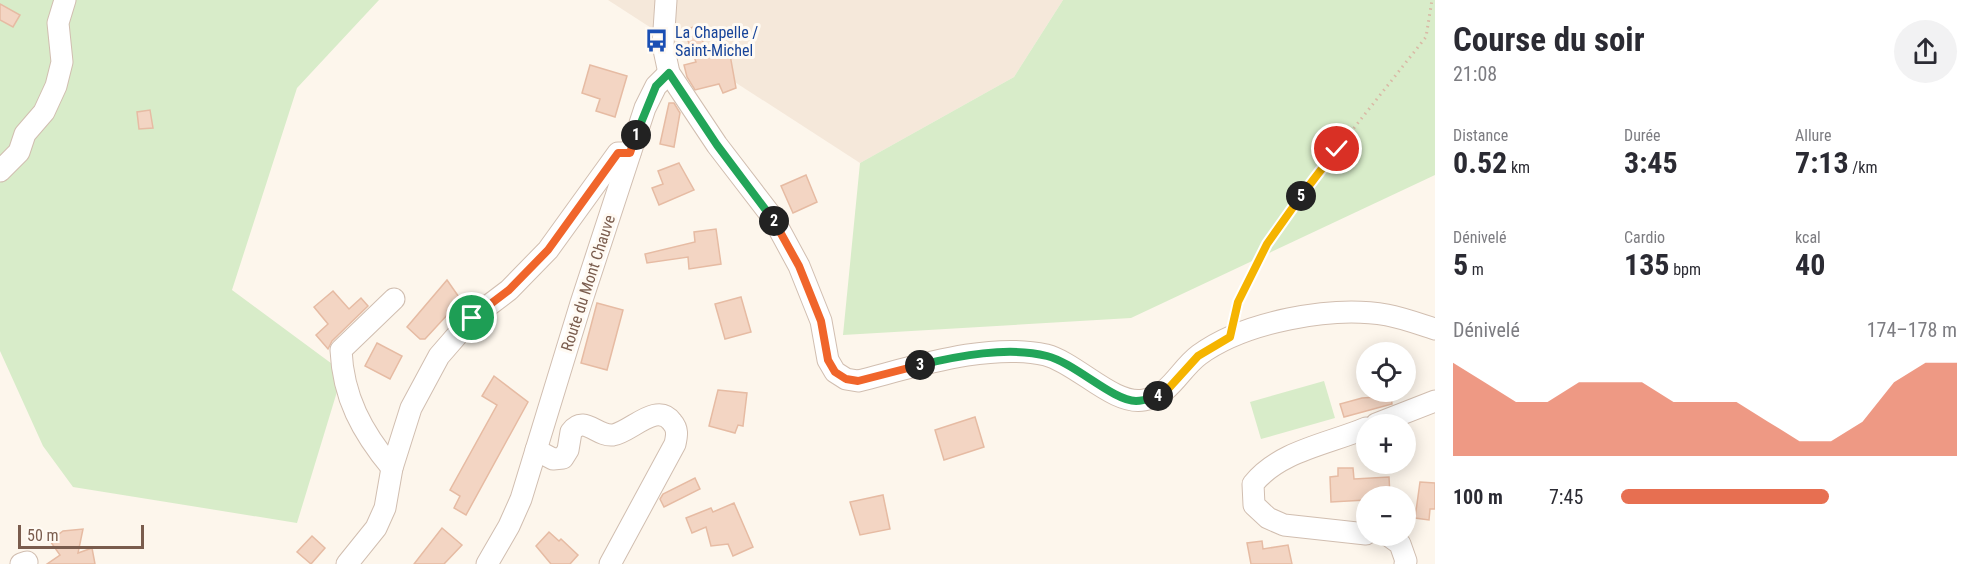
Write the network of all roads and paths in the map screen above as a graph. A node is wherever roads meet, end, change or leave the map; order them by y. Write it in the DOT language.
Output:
graph roads {
  1 [pos="65,0"];
  2 [pos="666,0"];
  3 [pos="1432,0"];
  4 [pos="669,73"];
  5 [pos="630,153"];
  6 [pos="0,171"];
  7 [pos="394,299"];
  8 [pos="1435,329"];
  9 [pos="1230,337"];
  10 [pos="1435,401"];
  11 [pos="1402,414"];
  12 [pos="1356,432"];
  13 [pos="536,450"];
  14 [pos="392,468"];
  15 [pos="1356,533"];
  16 [pos="1401,546"];
  17 [pos="1410,563"];
  18 [pos="346,564"];
  19 [pos="487,564"];
  20 [pos="610,564"];
  1 -- 6 [label="street"];
  2 -- 4 [label="street"];
  3 -- 9 [label="path"];
  4 -- 5 [label="street, Route du Mont Chauve"];
  4 -- 9 [label="street"];
  5 -- 13 [label="street, Route du Mont Chauve"];
  5 -- 14 [label="street"];
  7 -- 14 [label="street"];
  8 -- 9 [label="street"];
  10 -- 11 [label="street"];
  12 -- 15 [label="street"];
  13 -- 19 [label="street, Route du Mont Chauve"];
  13 -- 20 [label="street"];
  14 -- 18 [label="street"];
  16 -- 17 [label="street"];
}
